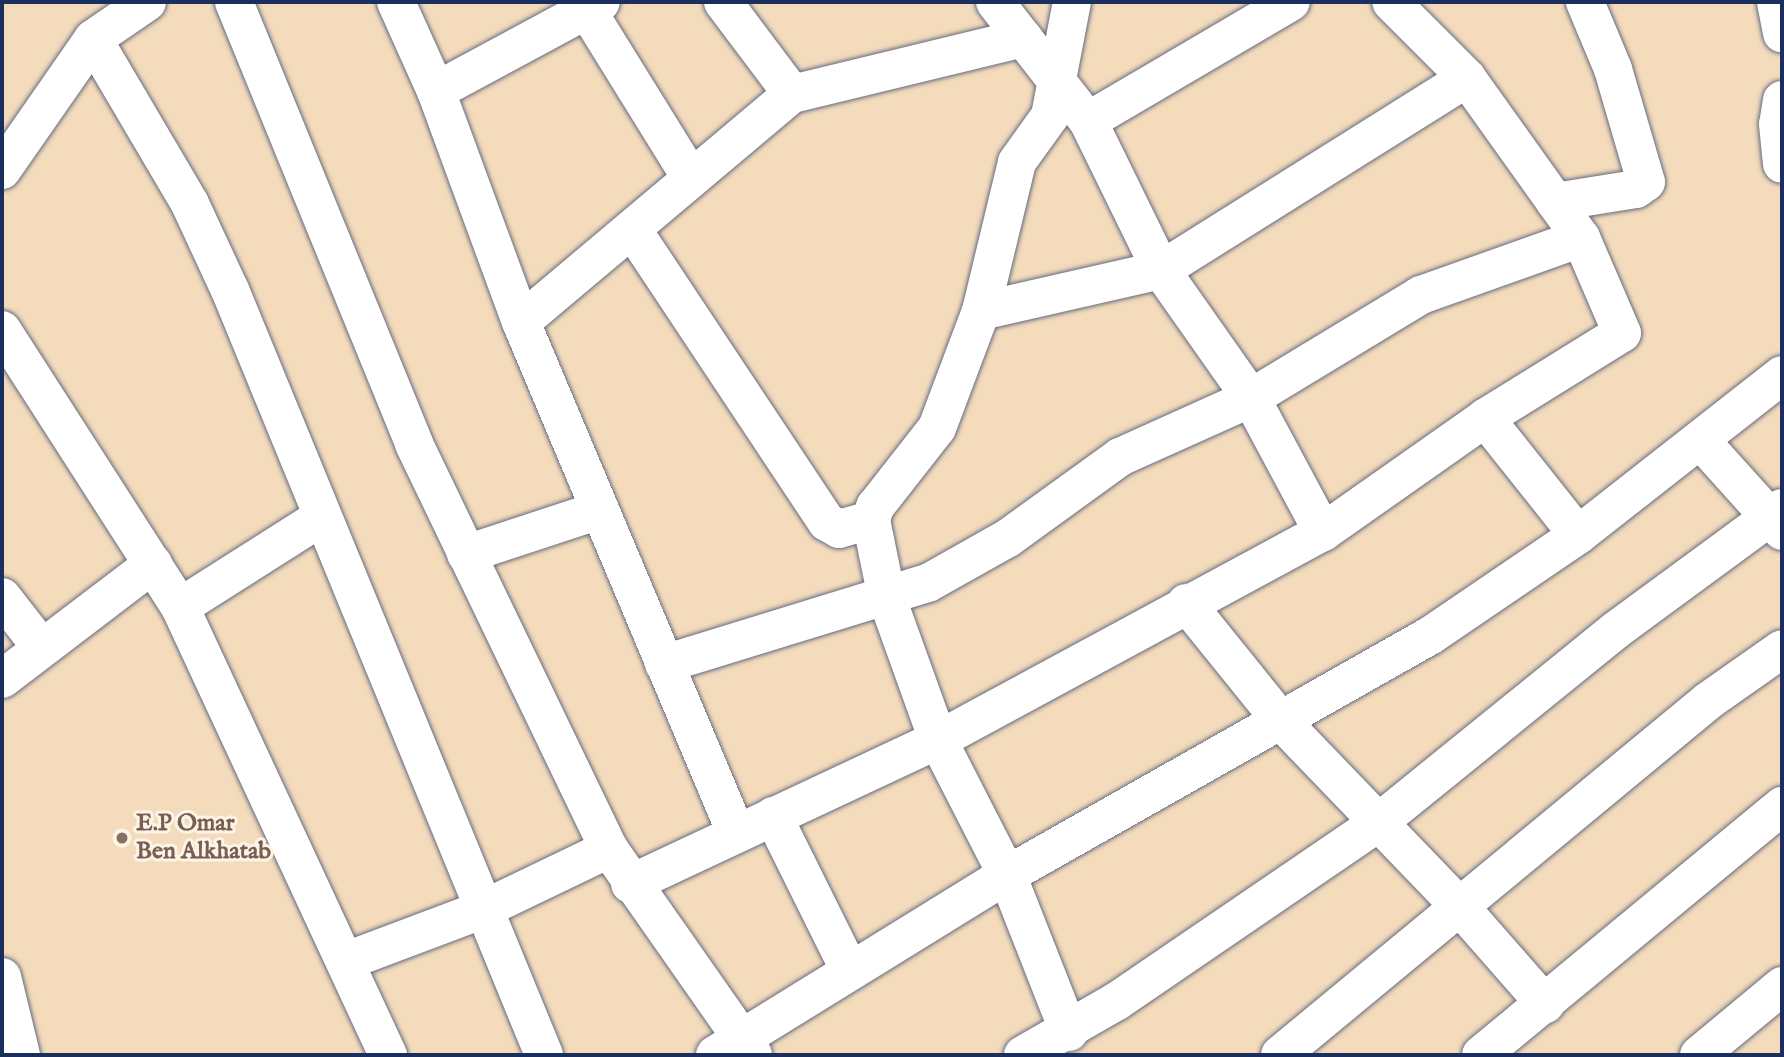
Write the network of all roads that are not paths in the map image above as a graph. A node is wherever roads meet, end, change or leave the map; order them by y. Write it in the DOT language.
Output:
graph roads {
  1 [pos="147,2"];
  2 [pos="234,2"];
  3 [pos="396,2"];
  4 [pos="723,2"];
  5 [pos="995,2"];
  6 [pos="1072,2"];
  7 [pos="1291,2"];
  8 [pos="1391,2"];
  9 [pos="1585,2"];
  10 [pos="1776,2"];
  11 [pos="590,5"];
  12 [pos="1782,33"];
  13 [pos="1023,38"];
  14 [pos="93,39"];
  15 [pos="1467,78"];
  16 [pos="1059,84"];
  17 [pos="436,91"];
  18 [pos="792,94"];
  19 [pos="1782,100"];
  20 [pos="1088,121"];
  21 [pos="1782,164"];
  22 [pos="2,170"];
  23 [pos="691,178"];
  24 [pos="1555,202"];
  25 [pos="632,229"];
  26 [pos="1581,238"];
  27 [pos="1161,270"];
  28 [pos="981,312"];
  29 [pos="520,322"];
  30 [pos="2,330"];
  31 [pos="1782,375"];
  32 [pos="1251,398"];
  33 [pos="1485,418"];
  34 [pos="1701,441"];
  35 [pos="600,510"];
  36 [pos="320,518"];
  37 [pos="1778,519"];
  38 [pos="871,520"];
  39 [pos="1323,532"];
  40 [pos="1578,536"];
  41 [pos="466,554"];
  42 [pos="153,564"];
  43 [pos="2,597"];
  44 [pos="887,598"];
  45 [pos="1186,603"];
  46 [pos="180,607"];
  47 [pos="40,647"];
  48 [pos="1782,649"];
  49 [pos="664,664"];
  50 [pos="2,679"];
  51 [pos="1283,723"];
  52 [pos="938,740"];
  53 [pos="1782,806"];
  54 [pos="773,816"];
  55 [pos="1379,822"];
  56 [pos="736,833"];
  57 [pos="609,849"];
  58 [pos="1007,874"];
  59 [pos="630,884"];
  60 [pos="1461,908"];
  61 [pos="482,910"];
  62 [pos="346,961"];
  63 [pos="849,969"];
  64 [pos="1782,986"];
  65 [pos="5,1002"];
  66 [pos="1545,1004"];
  67 [pos="1069,1032"];
  68 [pos="736,1050"];
  69 [pos="22,1055"];
  70 [pos="388,1055"];
  71 [pos="544,1055"];
  72 [pos="1023,1055"];
  73 [pos="1280,1055"];
  74 [pos="1481,1055"];
  75 [pos="1699,1055"];
  1 -- 14 [label="street"];
  2 -- 41 [label="street"];
  3 -- 17 [label="street"];
  4 -- 18 [label="street"];
  5 -- 13 [label="street"];
  6 -- 16 [label="street"];
  7 -- 20 [label="street"];
  8 -- 15 [label="street"];
  9 -- 24 [label="street"];
  10 -- 12 [label="street"];
  11 -- 17 [label="street"];
  11 -- 23 [label="street"];
  13 -- 16 [label="street"];
  13 -- 18 [label="street"];
  14 -- 22 [label="street"];
  14 -- 36 [label="street"];
  15 -- 24 [label="street"];
  15 -- 27 [label="street"];
  16 -- 20 [label="street"];
  16 -- 28 [label="street"];
  17 -- 29 [label="street"];
  18 -- 23 [label="street"];
  19 -- 21 [label="street"];
  20 -- 27 [label="street"];
  23 -- 25 [label="street"];
  24 -- 26 [label="street"];
  25 -- 29 [label="street"];
  25 -- 38 [label="street"];
  26 -- 32 [label="street"];
  26 -- 33 [label="street"];
  27 -- 28 [label="street"];
  27 -- 32 [label="street"];
  28 -- 38 [label="street"];
  29 -- 35 [label="street"];
  30 -- 42 [label="street"];
  31 -- 34 [label="street"];
  32 -- 39 [label="street"];
  32 -- 44 [label="street"];
  33 -- 39 [label="street"];
  33 -- 40 [label="street"];
  34 -- 37 [label="street"];
  34 -- 40 [label="street"];
  35 -- 41 [label="street"];
  35 -- 49 [label="street"];
  36 -- 46 [label="street"];
  36 -- 61 [label="street"];
  37 -- 55 [label="street"];
  38 -- 44 [label="street"];
  39 -- 45 [label="street"];
  40 -- 51 [label="street"];
  41 -- 57 [label="street"];
  42 -- 46 [label="street"];
  42 -- 47 [label="street"];
  43 -- 47 [label="street"];
  44 -- 49 [label="street"];
  44 -- 52 [label="street"];
  45 -- 51 [label="street"];
  45 -- 52 [label="street"];
  46 -- 62 [label="street"];
  47 -- 50 [label="street"];
  48 -- 60 [label="street"];
  49 -- 56 [label="street"];
  51 -- 55 [label="street"];
  51 -- 58 [label="street"];
  52 -- 54 [label="street"];
  52 -- 58 [label="street"];
  53 -- 66 [label="street"];
  54 -- 56 [label="street"];
  54 -- 63 [label="street"];
  55 -- 60 [label="street"];
  55 -- 67 [label="street"];
  56 -- 59 [label="street"];
  57 -- 59 [label="street"];
  57 -- 61 [label="street"];
  58 -- 63 [label="street"];
  58 -- 67 [label="street"];
  59 -- 68 [label="street"];
  60 -- 66 [label="street"];
  60 -- 73 [label="street"];
  61 -- 62 [label="street"];
  61 -- 71 [label="street"];
  62 -- 70 [label="street"];
  63 -- 68 [label="street"];
  64 -- 75 [label="street"];
  65 -- 69 [label="street"];
  66 -- 74 [label="street"];
  67 -- 72 [label="street"];
}
